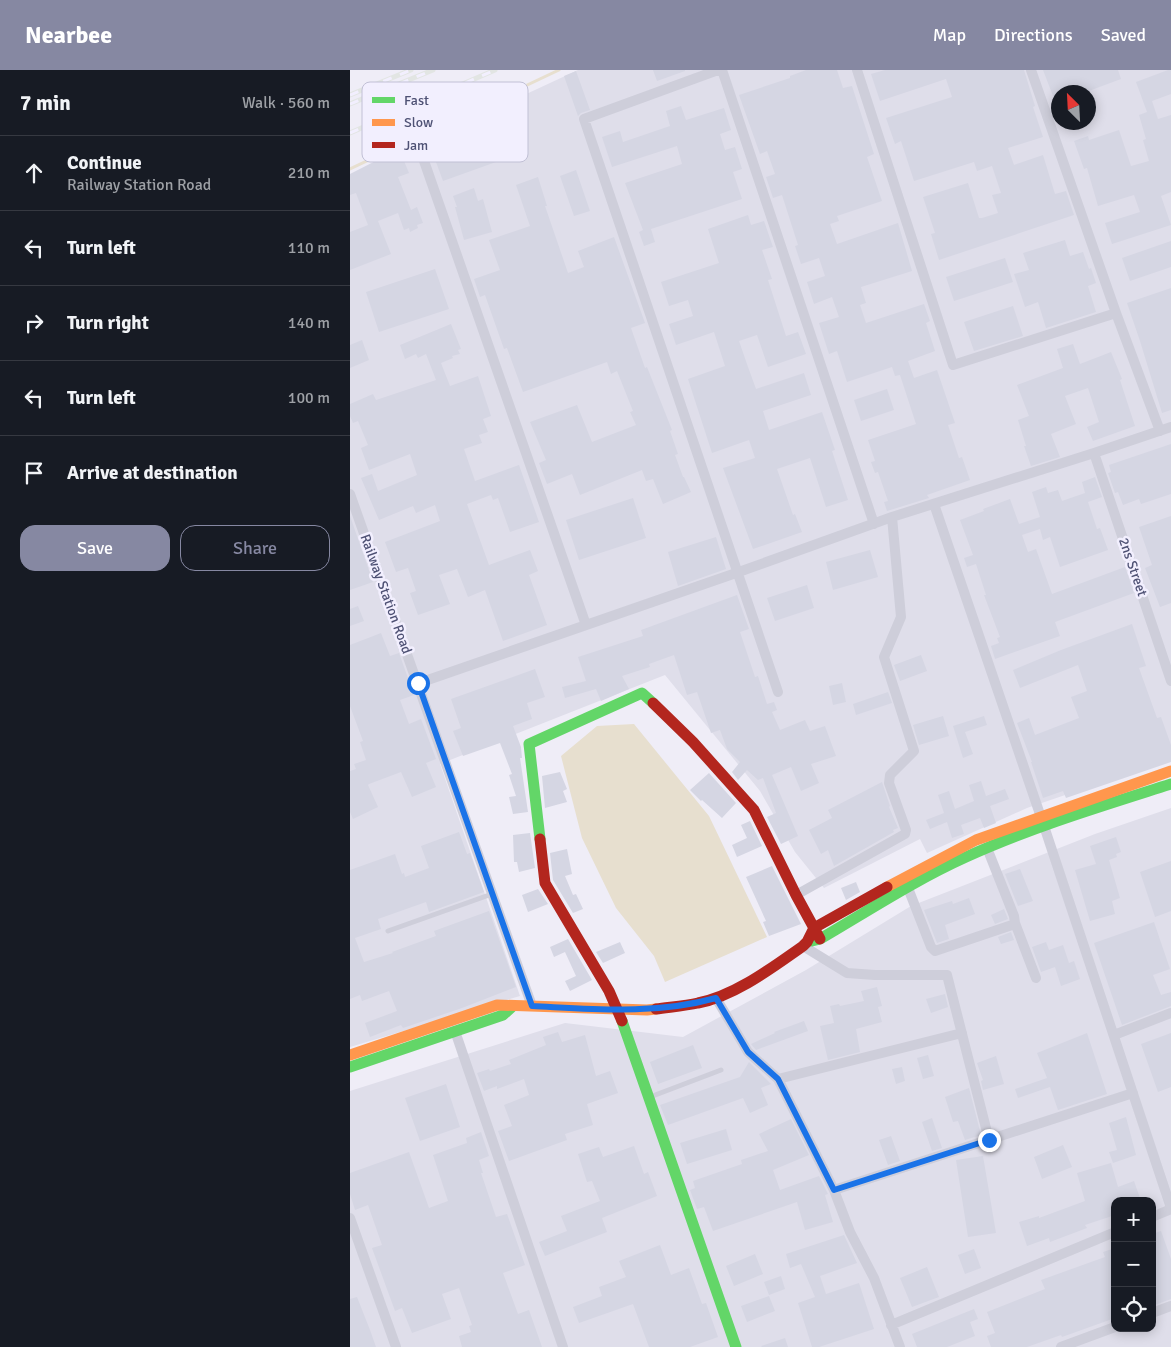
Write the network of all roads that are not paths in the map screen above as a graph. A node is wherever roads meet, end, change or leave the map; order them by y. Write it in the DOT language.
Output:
graph roads {
  1 [pos="718,70"];
  2 [pos="722,70"];
  3 [pos="857,70"];
  4 [pos="1031,70"];
  5 [pos="424,162"];
  6 [pos="1116,313"];
  7 [pos="1171,427"];
  8 [pos="1160,431"];
  9 [pos="1094,454"];
  10 [pos="350,494"];
  11 [pos="934,504"];
  12 [pos="892,518"];
  13 [pos="874,524"];
  14 [pos="736,573"];
  15 [pos="586,625"];
  16 [pos="1171,682"];
  17 [pos="418,683"];
  18 [pos="778,692"];
  19 [pos="1171,771"];
  20 [pos="1171,784"];
  21 [pos="1042,821"];
  22 [pos="987,848"];
  23 [pos="908,888"];
  24 [pos="493,894"];
  25 [pos="796,896"];
  26 [pos="1015,923"];
  27 [pos="814,928"];
  28 [pos="388,931"];
  29 [pos="820,939"];
  30 [pos="805,944"];
  31 [pos="1036,978"];
  32 [pos="716,998"];
  33 [pos="513,1006"];
  34 [pos="532,1006"];
  35 [pos="618,1010"];
  36 [pos="1171,1013"];
  37 [pos="455,1031"];
  38 [pos="962,1033"];
  39 [pos="1114,1035"];
  40 [pos="350,1054"];
  41 [pos="350,1067"];
  42 [pos="721,1070"];
  43 [pos="778,1079"];
  44 [pos="1133,1093"];
  45 [pos="649,1097"];
  46 [pos="989,1140"];
  47 [pos="834,1190"];
  48 [pos="1171,1208"];
  49 [pos="1156,1215"];
  50 [pos="350,1218"];
  51 [pos="1111,1234"];
  52 [pos="1171,1306"];
  53 [pos="1156,1312"];
  54 [pos="891,1325"];
  55 [pos="1111,1328"];
  56 [pos="396,1347"];
  57 [pos="563,1347"];
  58 [pos="736,1347"];
  59 [pos="900,1347"];
  60 [pos="1061,1347"];
  1 -- 14 [label="street"];
  2 -- 13 [label="street"];
  3 -- 6 [label="street"];
  4 -- 6 [label="street"];
  5 -- 15 [label="street"];
  6 -- 8 [label="street"];
  7 -- 8 [label="street"];
  8 -- 9 [label="street"];
  9 -- 11 [label="street"];
  9 -- 16 [label="street, 2ns Street"];
  10 -- 17 [label="street, Railway Station Road"];
  11 -- 12 [label="street"];
  11 -- 21 [label="street"];
  12 -- 13 [label="street"];
  12 -- 25 [label="street"];
  13 -- 14 [label="street"];
  14 -- 15 [label="street"];
  14 -- 18 [label="street"];
  15 -- 17 [label="street"];
  17 -- 24 [label="street, Railway Station Road"];
  19 -- 21 [label="main road"];
  20 -- 21 [label="main road"];
  21 -- 22 [label="main road"];
  21 -- 27 [label="main road"];
  21 -- 39 [label="street"];
  22 -- 23 [label="main road"];
  22 -- 26 [label="street"];
  23 -- 26 [label="street"];
  23 -- 29 [label="main road"];
  24 -- 28 [label="lane"];
  24 -- 34 [label="street, Railway Station Road"];
  25 -- 27 [label="main road"];
  25 -- 35 [label="main road"];
  26 -- 31 [label="street"];
  27 -- 29 [label="main road"];
  27 -- 30 [label="main road"];
  29 -- 30 [label="main road"];
  30 -- 32 [label="main road"];
  30 -- 38 [label="street"];
  32 -- 35 [label="main road"];
  32 -- 43 [label="street"];
  33 -- 34 [label="main road"];
  33 -- 37 [label="main road"];
  33 -- 40 [label="main road"];
  34 -- 35 [label="main road"];
  35 -- 45 [label="main road"];
  36 -- 39 [label="street"];
  37 -- 41 [label="main road"];
  37 -- 57 [label="street"];
  38 -- 43 [label="street"];
  38 -- 46 [label="street"];
  39 -- 44 [label="street"];
  42 -- 45 [label="lane"];
  43 -- 47 [label="street"];
  44 -- 46 [label="street"];
  44 -- 48 [label="street"];
  45 -- 58 [label="main road"];
  46 -- 47 [label="street"];
  47 -- 54 [label="street"];
  48 -- 49 [label="street"];
  50 -- 56 [label="street"];
  51 -- 54 [label="street"];
  52 -- 53 [label="street"];
  54 -- 59 [label="street"];
  55 -- 60 [label="street"];
}
